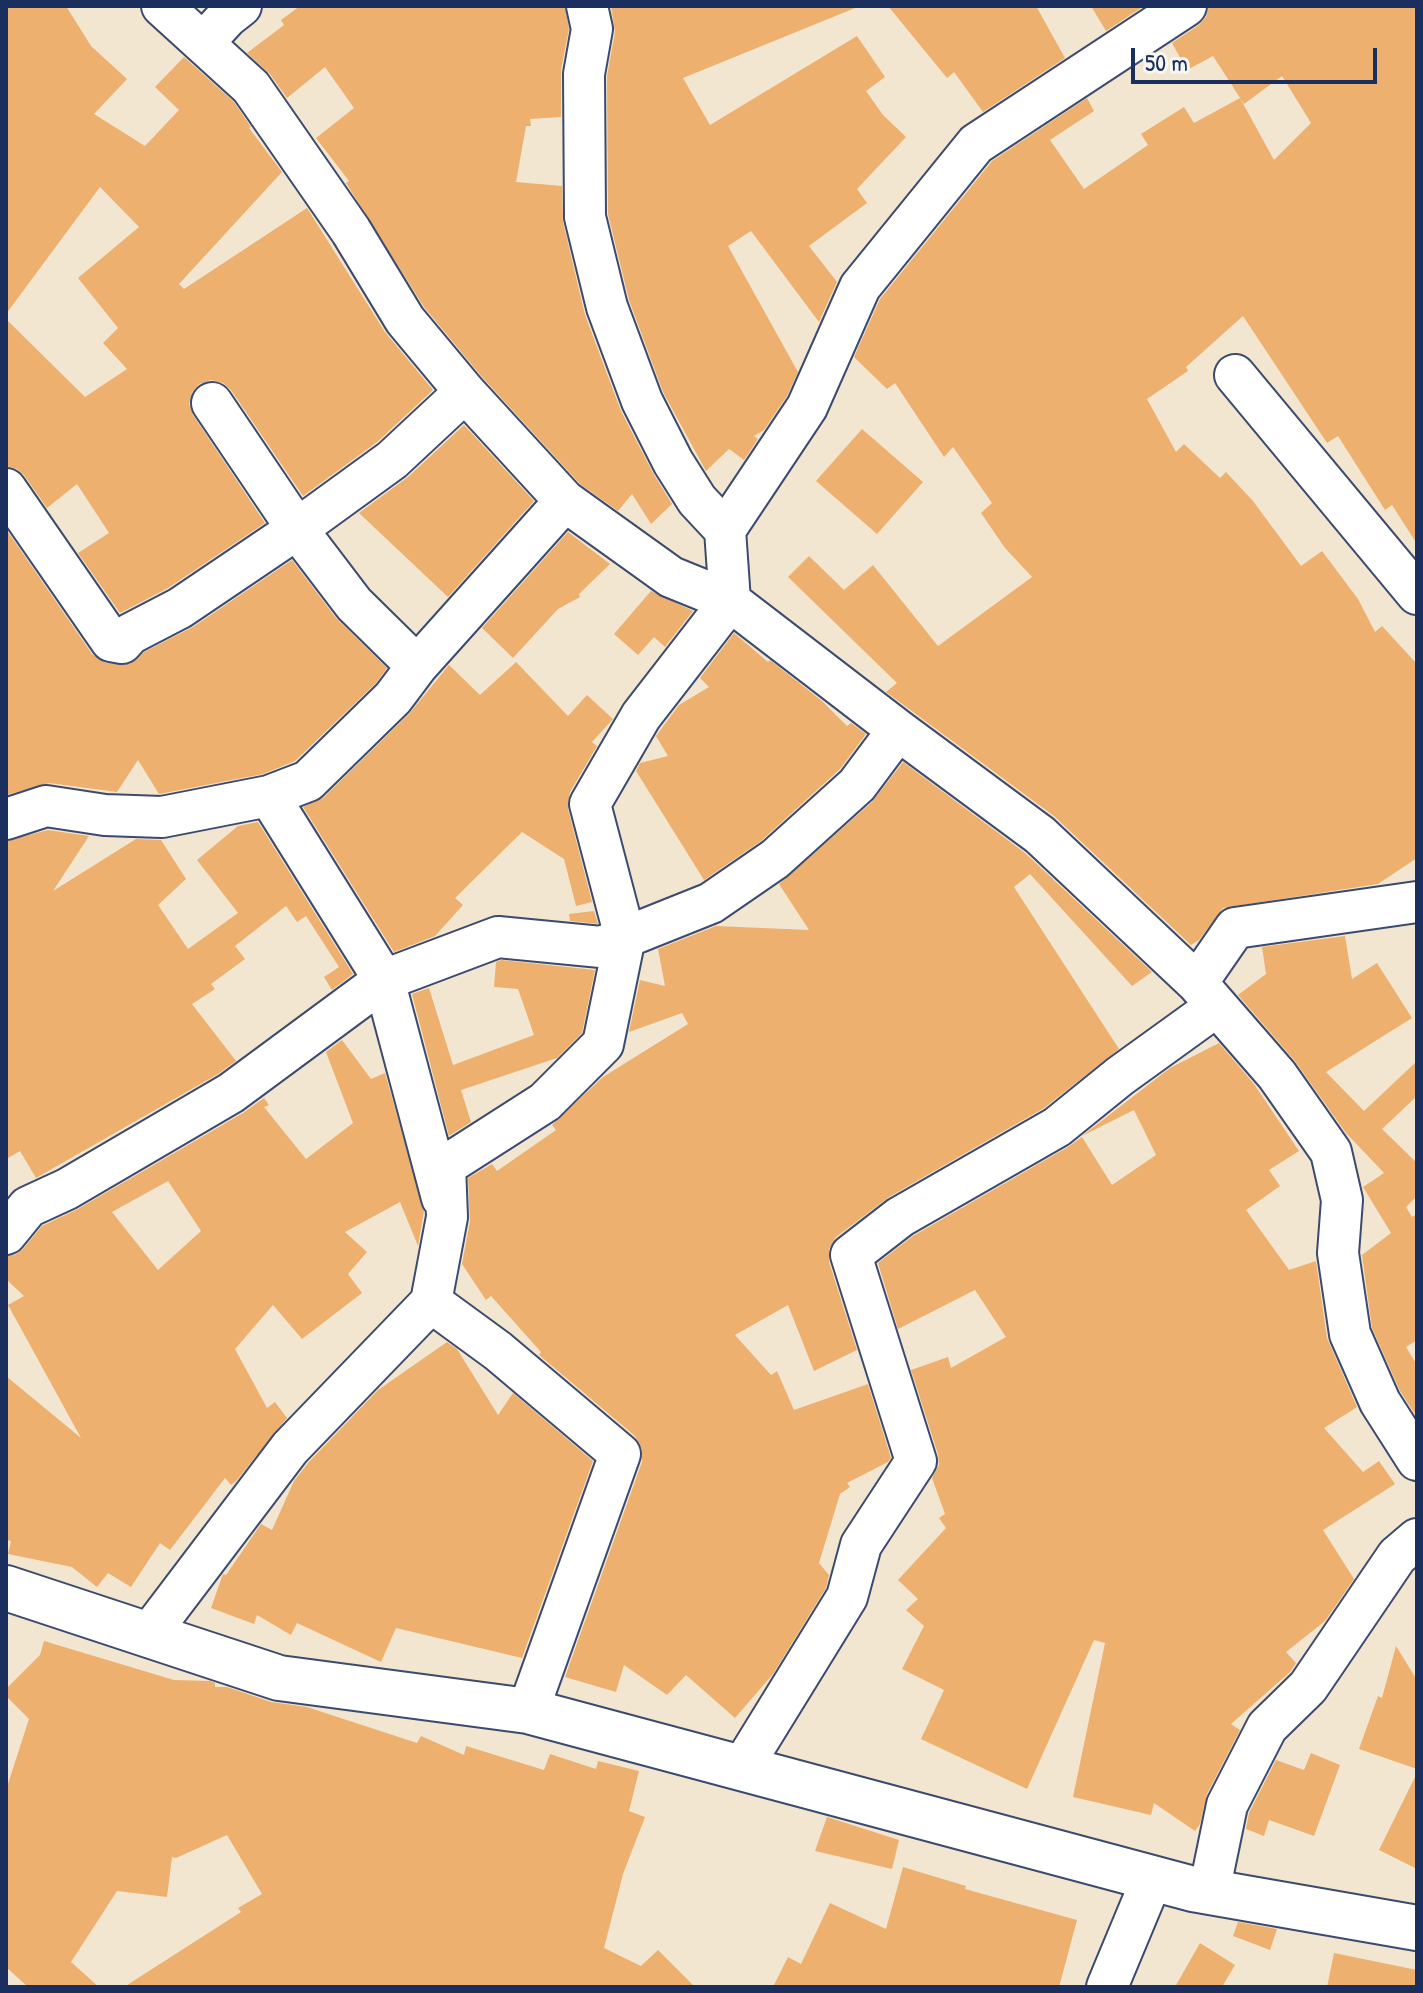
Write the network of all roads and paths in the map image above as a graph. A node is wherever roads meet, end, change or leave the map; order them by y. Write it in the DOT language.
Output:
graph roads {
  1 [pos="162,6"];
  2 [pos="241,6"];
  3 [pos="587,6"];
  4 [pos="1186,6"];
  5 [pos="204,42"];
  6 [pos="1235,375"];
  7 [pos="465,392"];
  8 [pos="212,403"];
  9 [pos="6,489"];
  10 [pos="565,501"];
  11 [pos="297,529"];
  12 [pos="725,530"];
  13 [pos="1417,594"];
  14 [pos="730,601"];
  15 [pos="417,666"];
  16 [pos="898,730"];
  17 [pos="269,796"];
  18 [pos="7,817"];
  19 [pos="1417,902"];
  20 [pos="625,937"];
  21 [pos="384,980"];
  22 [pos="1207,995"];
  23 [pos="447,1217"];
  24 [pos="6,1234"];
  25 [pos="431,1302"];
  26 [pos="1417,1460"];
  27 [pos="1417,1539"];
  28 [pos="6,1588"];
  29 [pos="149,1634"];
  30 [pos="528,1711"];
  31 [pos="741,1769"];
  32 [pos="1152,1879"];
  33 [pos="1209,1892"];
  34 [pos="1417,1928"];
  35 [pos="1107,1987"];
  1 -- 5 [label="street"];
  2 -- 5 [label="street"];
  3 -- 12 [label="street"];
  4 -- 12 [label="street"];
  5 -- 7 [label="street"];
  6 -- 13 [label="street"];
  7 -- 10 [label="street"];
  7 -- 11 [label="street"];
  8 -- 11 [label="street"];
  9 -- 11 [label="street"];
  10 -- 14 [label="street"];
  10 -- 15 [label="street"];
  11 -- 15 [label="street"];
  12 -- 14 [label="street"];
  14 -- 16 [label="street"];
  14 -- 20 [label="street"];
  15 -- 17 [label="street"];
  16 -- 20 [label="street"];
  16 -- 22 [label="street"];
  17 -- 18 [label="street"];
  17 -- 21 [label="street"];
  19 -- 22 [label="street"];
  20 -- 21 [label="street"];
  20 -- 23 [label="street"];
  21 -- 23 [label="street"];
  21 -- 24 [label="street"];
  22 -- 26 [label="street"];
  22 -- 31 [label="street"];
  23 -- 25 [label="street"];
  25 -- 29 [label="street"];
  25 -- 30 [label="street"];
  27 -- 33 [label="street"];
  28 -- 29 [label="street"];
  29 -- 30 [label="street"];
  30 -- 31 [label="street"];
  31 -- 32 [label="street"];
  32 -- 33 [label="street"];
  32 -- 35 [label="street"];
  33 -- 34 [label="street"];
}
